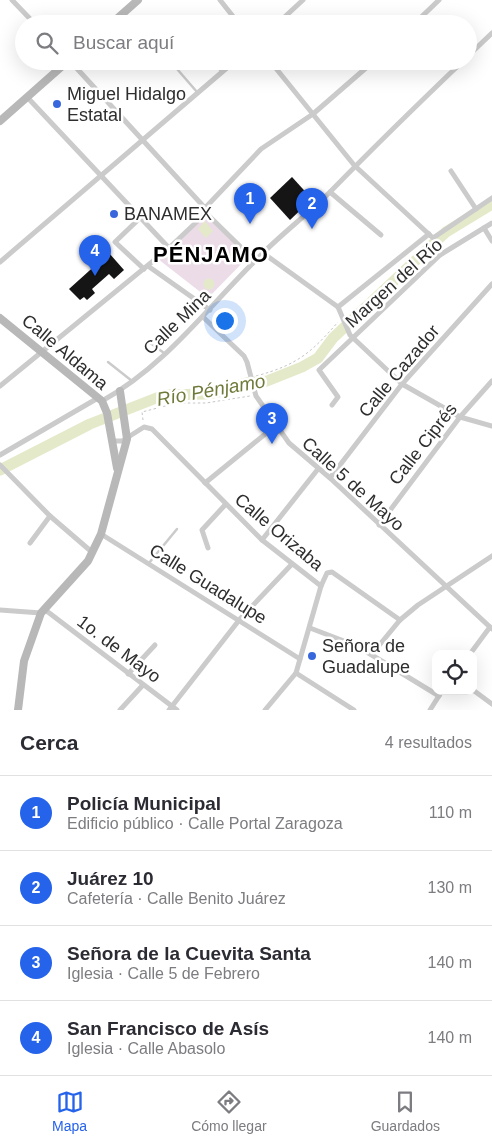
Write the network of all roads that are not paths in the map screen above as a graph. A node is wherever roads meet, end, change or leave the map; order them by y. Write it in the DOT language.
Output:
graph roads {
  1 [pos="12,0"];
  2 [pos="138,0"];
  3 [pos="220,0"];
  4 [pos="303,0"];
  5 [pos="439,0"];
  6 [pos="26,15"];
  7 [pos="121,15"];
  8 [pos="232,15"];
  9 [pos="286,15"];
  10 [pos="423,15"];
  11 [pos="492,33"];
  12 [pos="477,47"];
  13 [pos="58,70"];
  14 [pos="78,70"];
  15 [pos="178,70"];
  16 [pos="224,70"];
  17 [pos="277,70"];
  18 [pos="364,70"];
  19 [pos="454,70"];
  20 [pos="222,72"];
  21 [pos="198,93"];
  22 [pos="27,97"];
  23 [pos="313,114"];
  24 [pos="0,120"];
  25 [pos="144,140"];
  26 [pos="354,165"];
  27 [pos="451,172"];
  28 [pos="103,176"];
  29 [pos="330,192"];
  30 [pos="492,198"];
  31 [pos="476,209"];
  32 [pos="205,211"];
  33 [pos="141,217"];
  34 [pos="492,223"];
  35 [pos="484,228"];
  36 [pos="381,235"];
  37 [pos="431,236"];
  38 [pos="492,241"];
  39 [pos="169,248"];
  40 [pos="263,252"];
  41 [pos="255,260"];
  42 [pos="0,262"];
  43 [pos="146,268"];
  44 [pos="492,284"];
  45 [pos="338,307"];
  46 [pos="210,310"];
  47 [pos="203,317"];
  48 [pos="0,318"];
  49 [pos="351,336"];
  50 [pos="149,342"];
  51 [pos="42,353"];
  52 [pos="165,354"];
  53 [pos="108,362"];
  54 [pos="492,381"];
  55 [pos="133,382"];
  56 [pos="402,384"];
  57 [pos="0,386"];
  58 [pos="120,391"];
  59 [pos="100,400"];
  60 [pos="332,405"];
  61 [pos="460,417"];
  62 [pos="275,426"];
  63 [pos="492,426"];
  64 [pos="111,438"];
  65 [pos="127,439"];
  66 [pos="0,455"];
  67 [pos="1,466"];
  68 [pos="318,469"];
  69 [pos="117,470"];
  70 [pos="330,478"];
  71 [pos="205,483"];
  72 [pos="225,505"];
  73 [pos="50,516"];
  74 [pos="379,525"];
  75 [pos="177,529"];
  76 [pos="101,534"];
  77 [pos="262,540"];
  78 [pos="30,544"];
  79 [pos="208,548"];
  80 [pos="93,553"];
  81 [pos="492,556"];
  82 [pos="148,563"];
  83 [pos="292,564"];
  84 [pos="321,586"];
  85 [pos="447,587"];
  86 [pos="0,610"];
  87 [pos="42,611"];
  88 [pos="240,619"];
  89 [pos="400,620"];
  90 [pos="310,628"];
  91 [pos="491,628"];
  92 [pos="155,645"];
  93 [pos="473,650"];
  94 [pos="372,654"];
  95 [pos="300,659"];
  96 [pos="296,673"];
  97 [pos="128,674"];
  98 [pos="143,685"];
  99 [pos="432,688"];
  100 [pos="477,693"];
  101 [pos="440,695"];
  102 [pos="492,704"];
  103 [pos="170,708"];
  104 [pos="18,710"];
  105 [pos="120,710"];
  106 [pos="177,710"];
  107 [pos="266,710"];
  108 [pos="354,710"];
  109 [pos="430,710"];
  1 -- 6 [label="street"];
  2 -- 7 [label="street"];
  3 -- 8 [label="street"];
  4 -- 9 [label="street"];
  5 -- 10 [label="street"];
  11 -- 12 [label="street"];
  13 -- 22 [label="street"];
  14 -- 25 [label="street"];
  15 -- 21 [label="lane"];
  16 -- 20 [label="street"];
  17 -- 23 [label="street"];
  18 -- 23 [label="street"];
  19 -- 26 [label="street, Calle Mina"];
  20 -- 21 [label="street"];
  21 -- 25 [label="street"];
  22 -- 24 [label="street"];
  22 -- 28 [label="street"];
  23 -- 26 [label="street"];
  23 -- 32 [label="street"];
  25 -- 28 [label="street"];
  25 -- 32 [label="street"];
  26 -- 29 [label="street, Calle Mina"];
  26 -- 37 [label="street"];
  27 -- 31 [label="street"];
  28 -- 33 [label="street"];
  28 -- 42 [label="street"];
  29 -- 36 [label="street"];
  29 -- 40 [label="street, Calle Mina"];
  30 -- 31 [label="street"];
  31 -- 37 [label="street"];
  32 -- 39 [label="street"];
  32 -- 41 [label="street"];
  33 -- 39 [label="street"];
  33 -- 43 [label="street"];
  34 -- 35 [label="street, Margen del Río"];
  35 -- 38 [label="street"];
  35 -- 49 [label="street, Margen del Río"];
  37 -- 45 [label="street"];
  39 -- 43 [label="street"];
  40 -- 41 [label="street, Calle Mina"];
  40 -- 45 [label="street"];
  41 -- 46 [label="street, Calle Mina"];
  43 -- 46 [label="street"];
  43 -- 51 [label="street"];
  44 -- 56 [label="street, Calle Cazador"];
  45 -- 49 [label="street"];
  46 -- 47 [label="street, Calle Mina"];
  47 -- 52 [label="street, Calle Mina"];
  47 -- 62 [label="street, Calle 5 de Mayo"];
  48 -- 51 [label="street, Calle Aldama"];
  49 -- 56 [label="street"];
  49 -- 60 [label="street, Margen del Río"];
  50 -- 52 [label="lane"];
  51 -- 57 [label="street"];
  51 -- 59 [label="street, Calle Aldama"];
  52 -- 55 [label="street, Calle Mina"];
  53 -- 55 [label="lane"];
  54 -- 61 [label="street, Calle Ciprés"];
  55 -- 58 [label="street, Calle Mina"];
  56 -- 61 [label="street"];
  56 -- 70 [label="street, Calle Cazador"];
  58 -- 59 [label="street, Calle Mina"];
  58 -- 65 [label="street"];
  59 -- 64 [label="street, Calle Aldama"];
  59 -- 66 [label="street, Calle Mina"];
  61 -- 63 [label="street"];
  61 -- 74 [label="street, Calle Ciprés"];
  62 -- 68 [label="street, Calle 5 de Mayo"];
  62 -- 71 [label="street"];
  64 -- 65 [label="street"];
  64 -- 69 [label="street, Calle Aldama"];
  65 -- 69 [label="street"];
  65 -- 71 [label="street, Calle Orizaba"];
  67 -- 73 [label="street"];
  68 -- 70 [label="street, Calle 5 de Mayo"];
  68 -- 77 [label="street"];
  69 -- 76 [label="street"];
  70 -- 74 [label="street, Calle 5 de Mayo"];
  71 -- 72 [label="street, Calle Orizaba"];
  72 -- 77 [label="street, Calle Orizaba"];
  72 -- 79 [label="street"];
  73 -- 78 [label="street"];
  73 -- 80 [label="street"];
  74 -- 85 [label="street, Calle 5 de Mayo"];
  75 -- 82 [label="lane"];
  76 -- 80 [label="street"];
  76 -- 82 [label="street, Calle Guadalupe"];
  77 -- 83 [label="street, Calle Orizaba"];
  80 -- 87 [label="street"];
  81 -- 85 [label="street"];
  82 -- 88 [label="street, Calle Guadalupe"];
  83 -- 84 [label="street, Calle Orizaba"];
  83 -- 88 [label="street"];
  84 -- 89 [label="street, Calle Orizaba"];
  84 -- 90 [label="street"];
  85 -- 89 [label="street"];
  85 -- 91 [label="street, Calle 5 de Mayo"];
  86 -- 87 [label="street"];
  87 -- 97 [label="street, 1o. de Mayo"];
  87 -- 104 [label="street"];
  88 -- 95 [label="street, Calle Guadalupe"];
  88 -- 103 [label="street"];
  89 -- 94 [label="street"];
  90 -- 94 [label="street"];
  90 -- 95 [label="street"];
  91 -- 93 [label="street"];
  92 -- 97 [label="street"];
  94 -- 99 [label="street"];
  95 -- 96 [label="street"];
  96 -- 107 [label="street"];
  96 -- 108 [label="street"];
  97 -- 98 [label="street, 1o. de Mayo"];
  98 -- 103 [label="street, 1o. de Mayo"];
  98 -- 105 [label="street"];
  100 -- 102 [label="street"];
  101 -- 109 [label="street"];
  103 -- 106 [label="street, 1o. de Mayo"];
}
